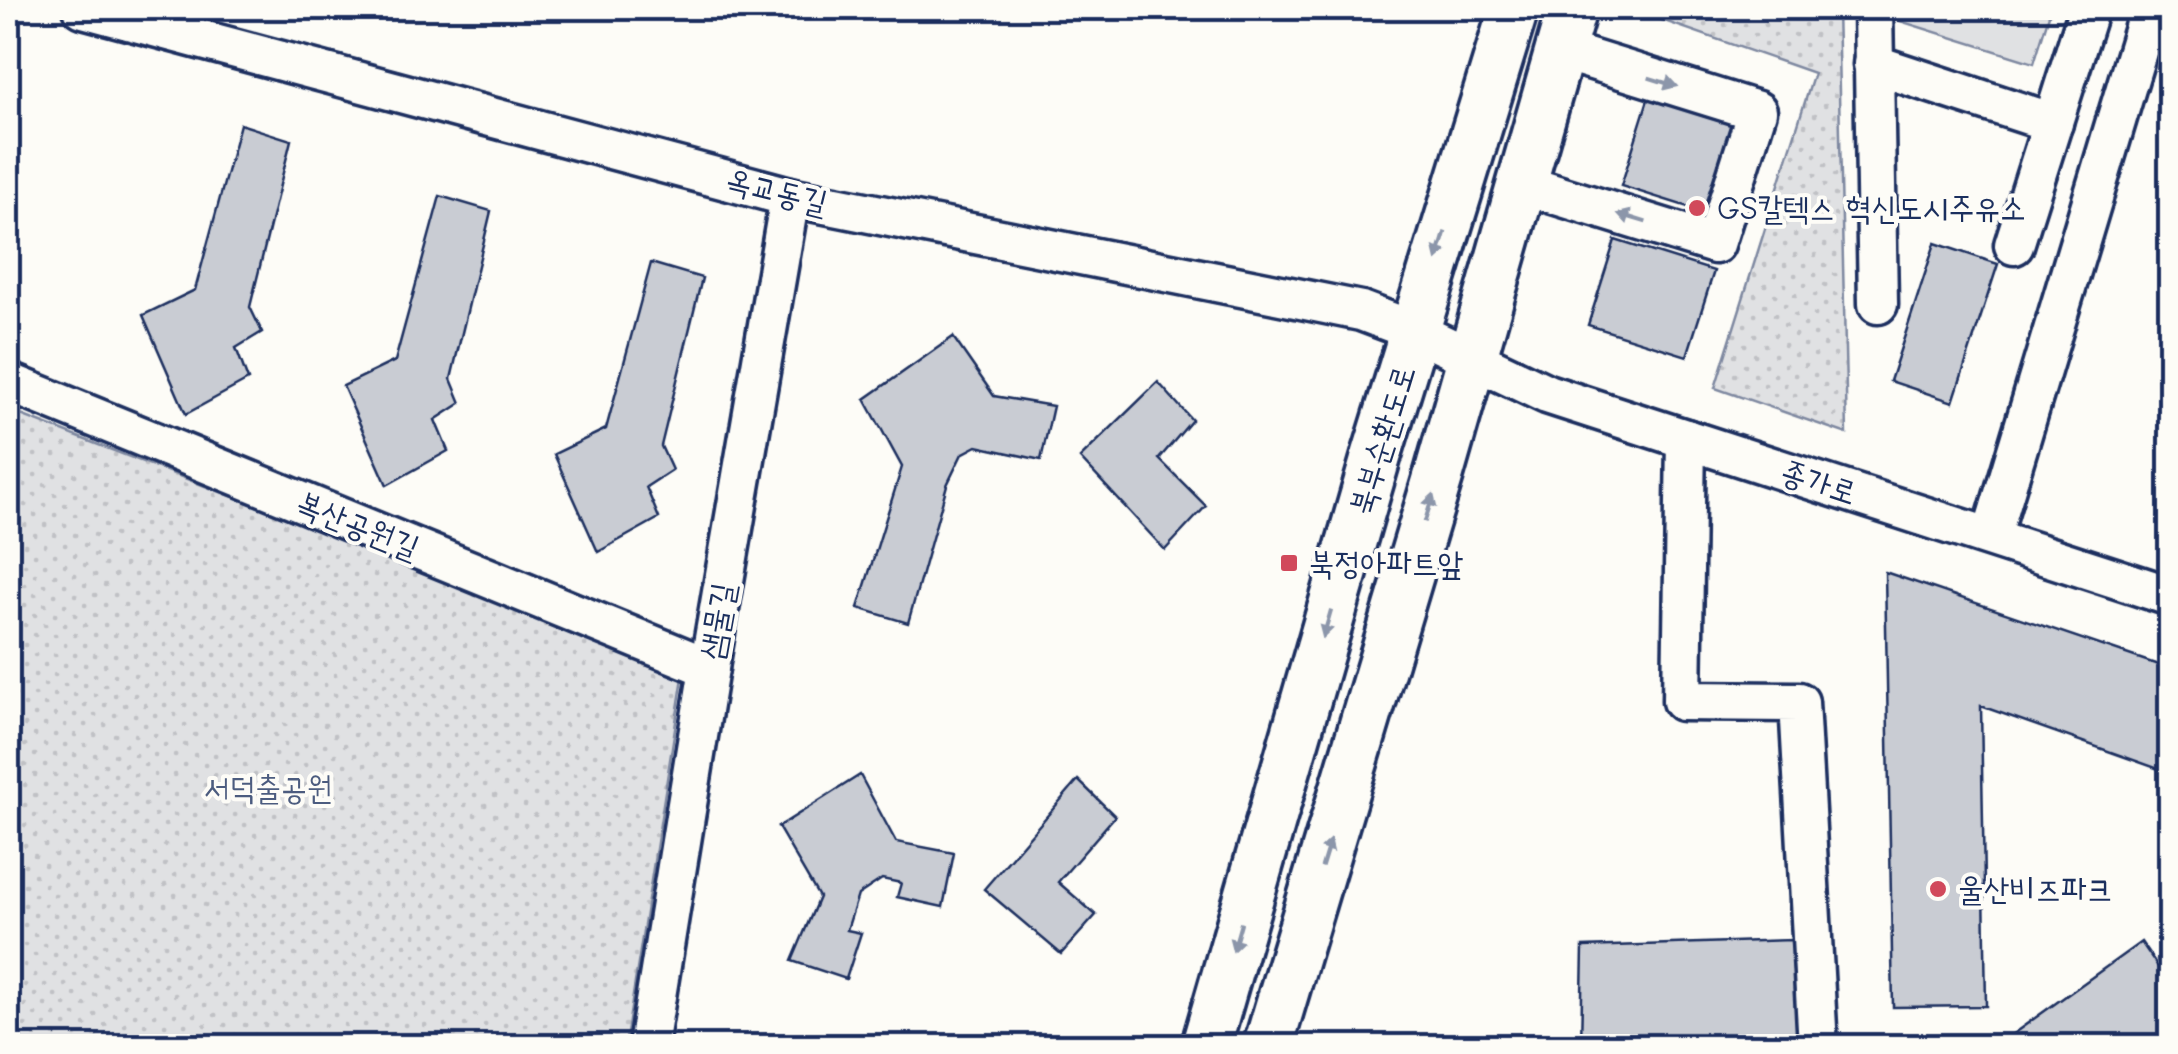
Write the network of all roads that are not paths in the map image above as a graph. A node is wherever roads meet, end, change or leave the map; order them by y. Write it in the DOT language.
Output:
graph roads {
  1 [pos="83,8"];
  2 [pos="1499,8"];
  3 [pos="1514,8"];
  4 [pos="1586,8"];
  5 [pos="1873,8"];
  6 [pos="2089,8"];
  7 [pos="2150,8"];
  8 [pos="1571,30"];
  9 [pos="1873,64"];
  10 [pos="2052,123"];
  11 [pos="1469,153"];
  12 [pos="1524,177"];
  13 [pos="790,196"];
  14 [pos="2014,244"];
  15 [pos="1878,304"];
  16 [pos="1414,331"];
  17 [pos="1472,360"];
  18 [pos="8,382"];
  19 [pos="1686,439"];
  20 [pos="1991,537"];
  21 [pos="2170,596"];
  22 [pos="708,668"];
  23 [pos="648,1046"];
  24 [pos="1206,1046"];
  25 [pos="1268,1046"];
  26 [pos="1818,1046"];
  1 -- 13 [label="street, 옥교동길"];
  2 -- 11 [label="main road"];
  3 -- 11 [label="main road, 북부순환도로"];
  4 -- 8 [label="main road, 북부순환도로"];
  5 -- 9 [label="street"];
  6 -- 10 [label="street"];
  7 -- 20 [label="street"];
  8 -- 12 [label="main road, 북부순환도로"];
  8 -- 12 [label="street, one-way"];
  9 -- 10 [label="street"];
  9 -- 15 [label="street"];
  10 -- 14 [label="street"];
  11 -- 16 [label="main road, 북부순환도로, one-way"];
  12 -- 17 [label="main road, 북부순환도로"];
  13 -- 16 [label="street, 옥교동길"];
  13 -- 22 [label="street, 샘물길"];
  16 -- 17 [label="street, 옥교동길"];
  16 -- 24 [label="main road, 북부순환도로, one-way"];
  17 -- 19 [label="street, 종가로"];
  25 -- 17 [label="main road, 북부순환도로, one-way"];
  18 -- 22 [label="street, 복산공원길"];
  19 -- 20 [label="street, 종가로"];
  19 -- 26 [label="street"];
  20 -- 21 [label="street, 종가로"];
  22 -- 23 [label="street, 샘물길"];
}
